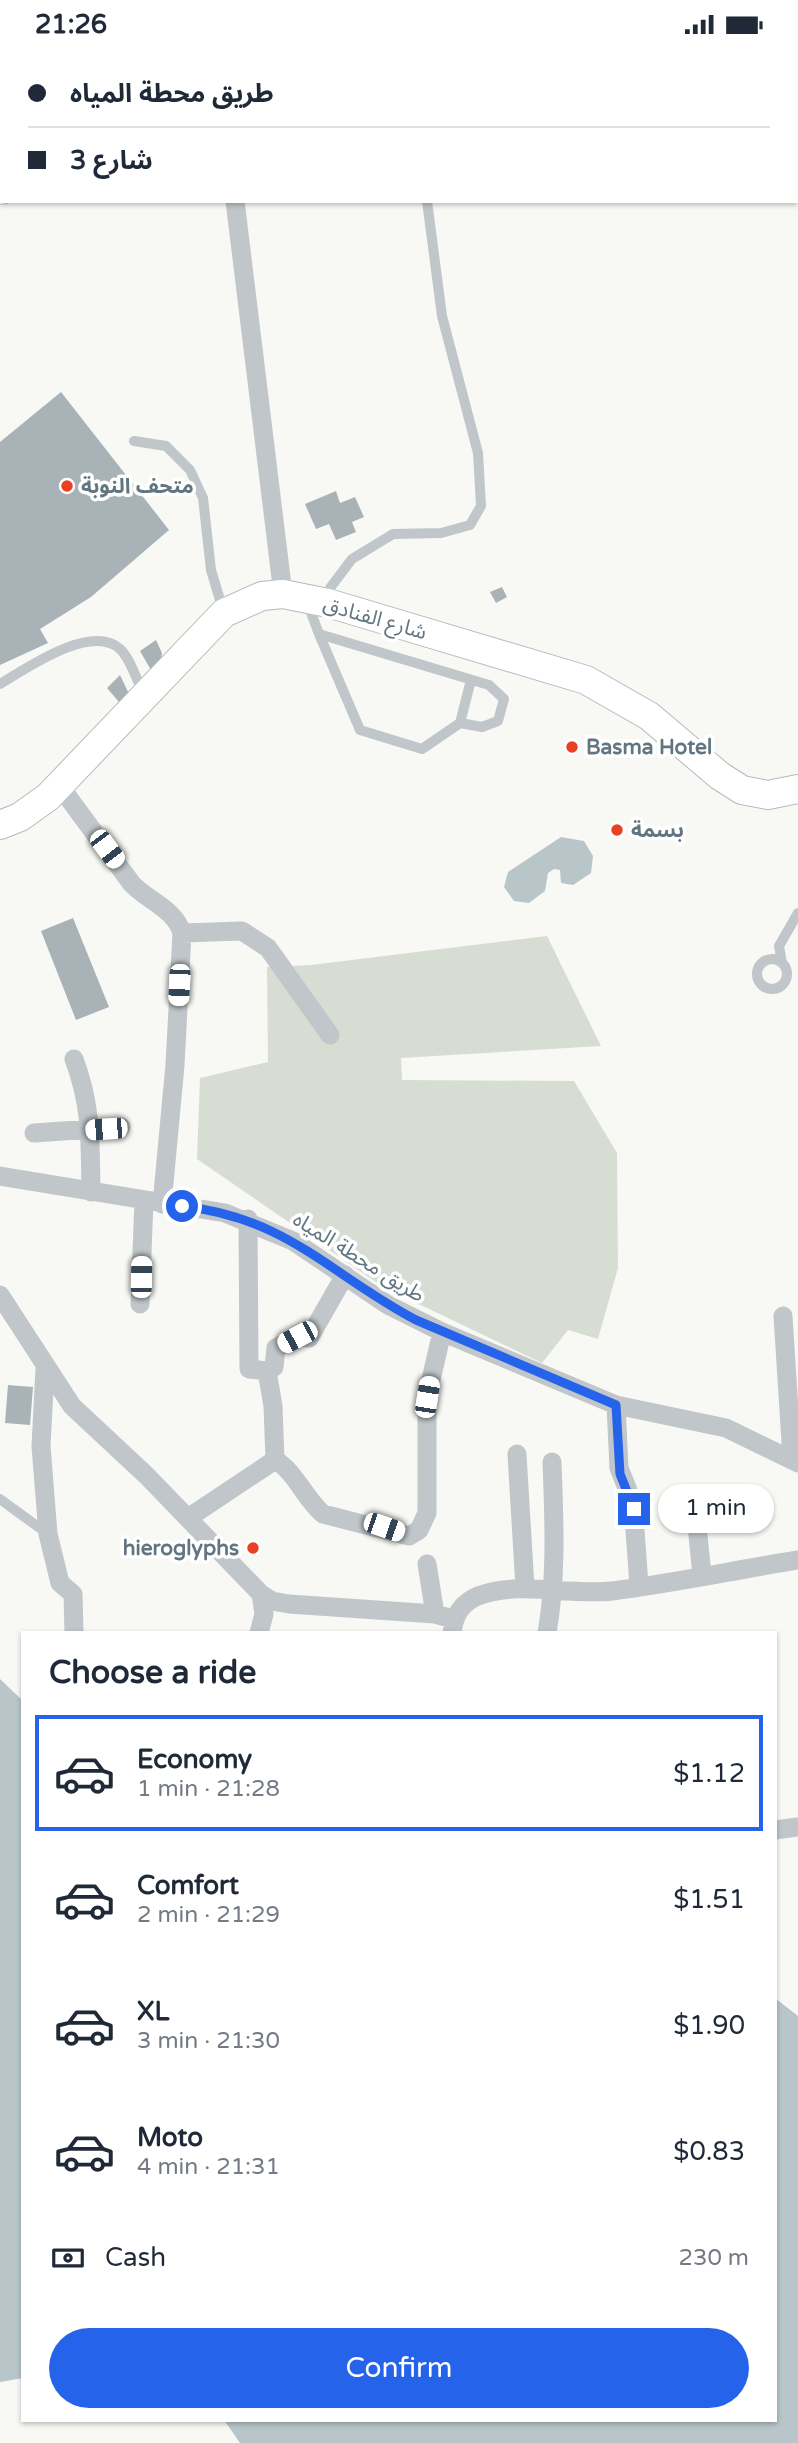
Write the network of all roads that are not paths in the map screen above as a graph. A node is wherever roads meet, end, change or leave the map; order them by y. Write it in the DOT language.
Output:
graph roads {
  1 [pos="235,203"];
  2 [pos="427,203"];
  3 [pos="134,441"];
  4 [pos="306,599"];
  5 [pos="224,613"];
  6 [pos="319,634"];
  7 [pos="471,680"];
  8 [pos="0,684"];
  9 [pos="145,696"];
  10 [pos="460,723"];
  11 [pos="59,785"];
  12 [pos="798,789"];
  13 [pos="0,825"];
  14 [pos="798,913"];
  15 [pos="182,933"];
  16 [pos="782,963"];
  17 [pos="330,1035"];
  18 [pos="74,1059"];
  19 [pos="121,1127"];
  20 [pos="90,1130"];
  21 [pos="34,1133"];
  22 [pos="0,1176"];
  23 [pos="91,1192"];
  24 [pos="153,1203"];
  25 [pos="248,1219"];
  26 [pos="345,1275"];
  27 [pos="0,1295"];
  28 [pos="140,1304"];
  29 [pos="783,1315"];
  30 [pos="442,1332"];
  31 [pos="45,1369"];
  32 [pos="267,1371"];
  33 [pos="616,1405"];
  34 [pos="517,1454"];
  35 [pos="275,1460"];
  36 [pos="795,1461"];
  37 [pos="552,1462"];
  38 [pos="0,1499"];
  39 [pos="696,1516"];
  40 [pos="188,1518"];
  41 [pos="48,1534"];
  42 [pos="798,1560"];
  43 [pos="427,1564"];
  44 [pos="702,1575"];
  45 [pos="639,1585"];
  46 [pos="524,1588"];
  47 [pos="554,1591"];
  48 [pos="261,1594"];
  49 [pos="447,1622"];
  50 [pos="74,1631"];
  51 [pos="260,1631"];
  52 [pos="547,1631"];
  53 [pos="798,1827"];
  54 [pos="777,1830"];
  1 -- 4 [label="street"];
  2 -- 4 [label="lane"];
  3 -- 5 [label="lane"];
  4 -- 5 [label="street, شارع الفنادق"];
  4 -- 6 [label="lane"];
  4 -- 12 [label="street, شارع الفنادق"];
  5 -- 9 [label="street, شارع الفنادق"];
  6 -- 7 [label="lane"];
  6 -- 10 [label="lane"];
  7 -- 10 [label="lane"];
  7 -- 10 [label="lane"];
  8 -- 9 [label="lane"];
  9 -- 11 [label="street, شارع الفنادق"];
  11 -- 13 [label="street, شارع الفنادق"];
  11 -- 15 [label="street"];
  14 -- 16 [label="lane"];
  15 -- 17 [label="street"];
  15 -- 24 [label="street"];
  18 -- 20 [label="street"];
  19 -- 20 [label="street"];
  20 -- 21 [label="street"];
  20 -- 23 [label="street"];
  22 -- 23 [label="street, طريق محطة المياه"];
  23 -- 24 [label="street, طريق محطة المياه"];
  24 -- 25 [label="street, طريق محطة المياه"];
  24 -- 28 [label="street"];
  25 -- 26 [label="street, طريق محطة المياه"];
  25 -- 32 [label="street"];
  26 -- 30 [label="street, طريق محطة المياه"];
  26 -- 32 [label="street"];
  27 -- 31 [label="street"];
  29 -- 36 [label="street"];
  30 -- 33 [label="street, طريق محطة المياه"];
  30 -- 35 [label="street"];
  31 -- 40 [label="street"];
  31 -- 41 [label="street"];
  32 -- 35 [label="street"];
  33 -- 36 [label="street, طريق محطة المياه"];
  33 -- 45 [label="street"];
  34 -- 46 [label="street"];
  35 -- 40 [label="street"];
  37 -- 47 [label="street"];
  38 -- 41 [label="lane"];
  39 -- 44 [label="street"];
  40 -- 48 [label="street"];
  41 -- 50 [label="street"];
  42 -- 44 [label="street"];
  43 -- 49 [label="street"];
  44 -- 45 [label="street"];
  45 -- 47 [label="street"];
  46 -- 47 [label="street"];
  46 -- 49 [label="street"];
  47 -- 52 [label="street"];
  48 -- 49 [label="street"];
  48 -- 51 [label="street"];
  53 -- 54 [label="street"];
}
